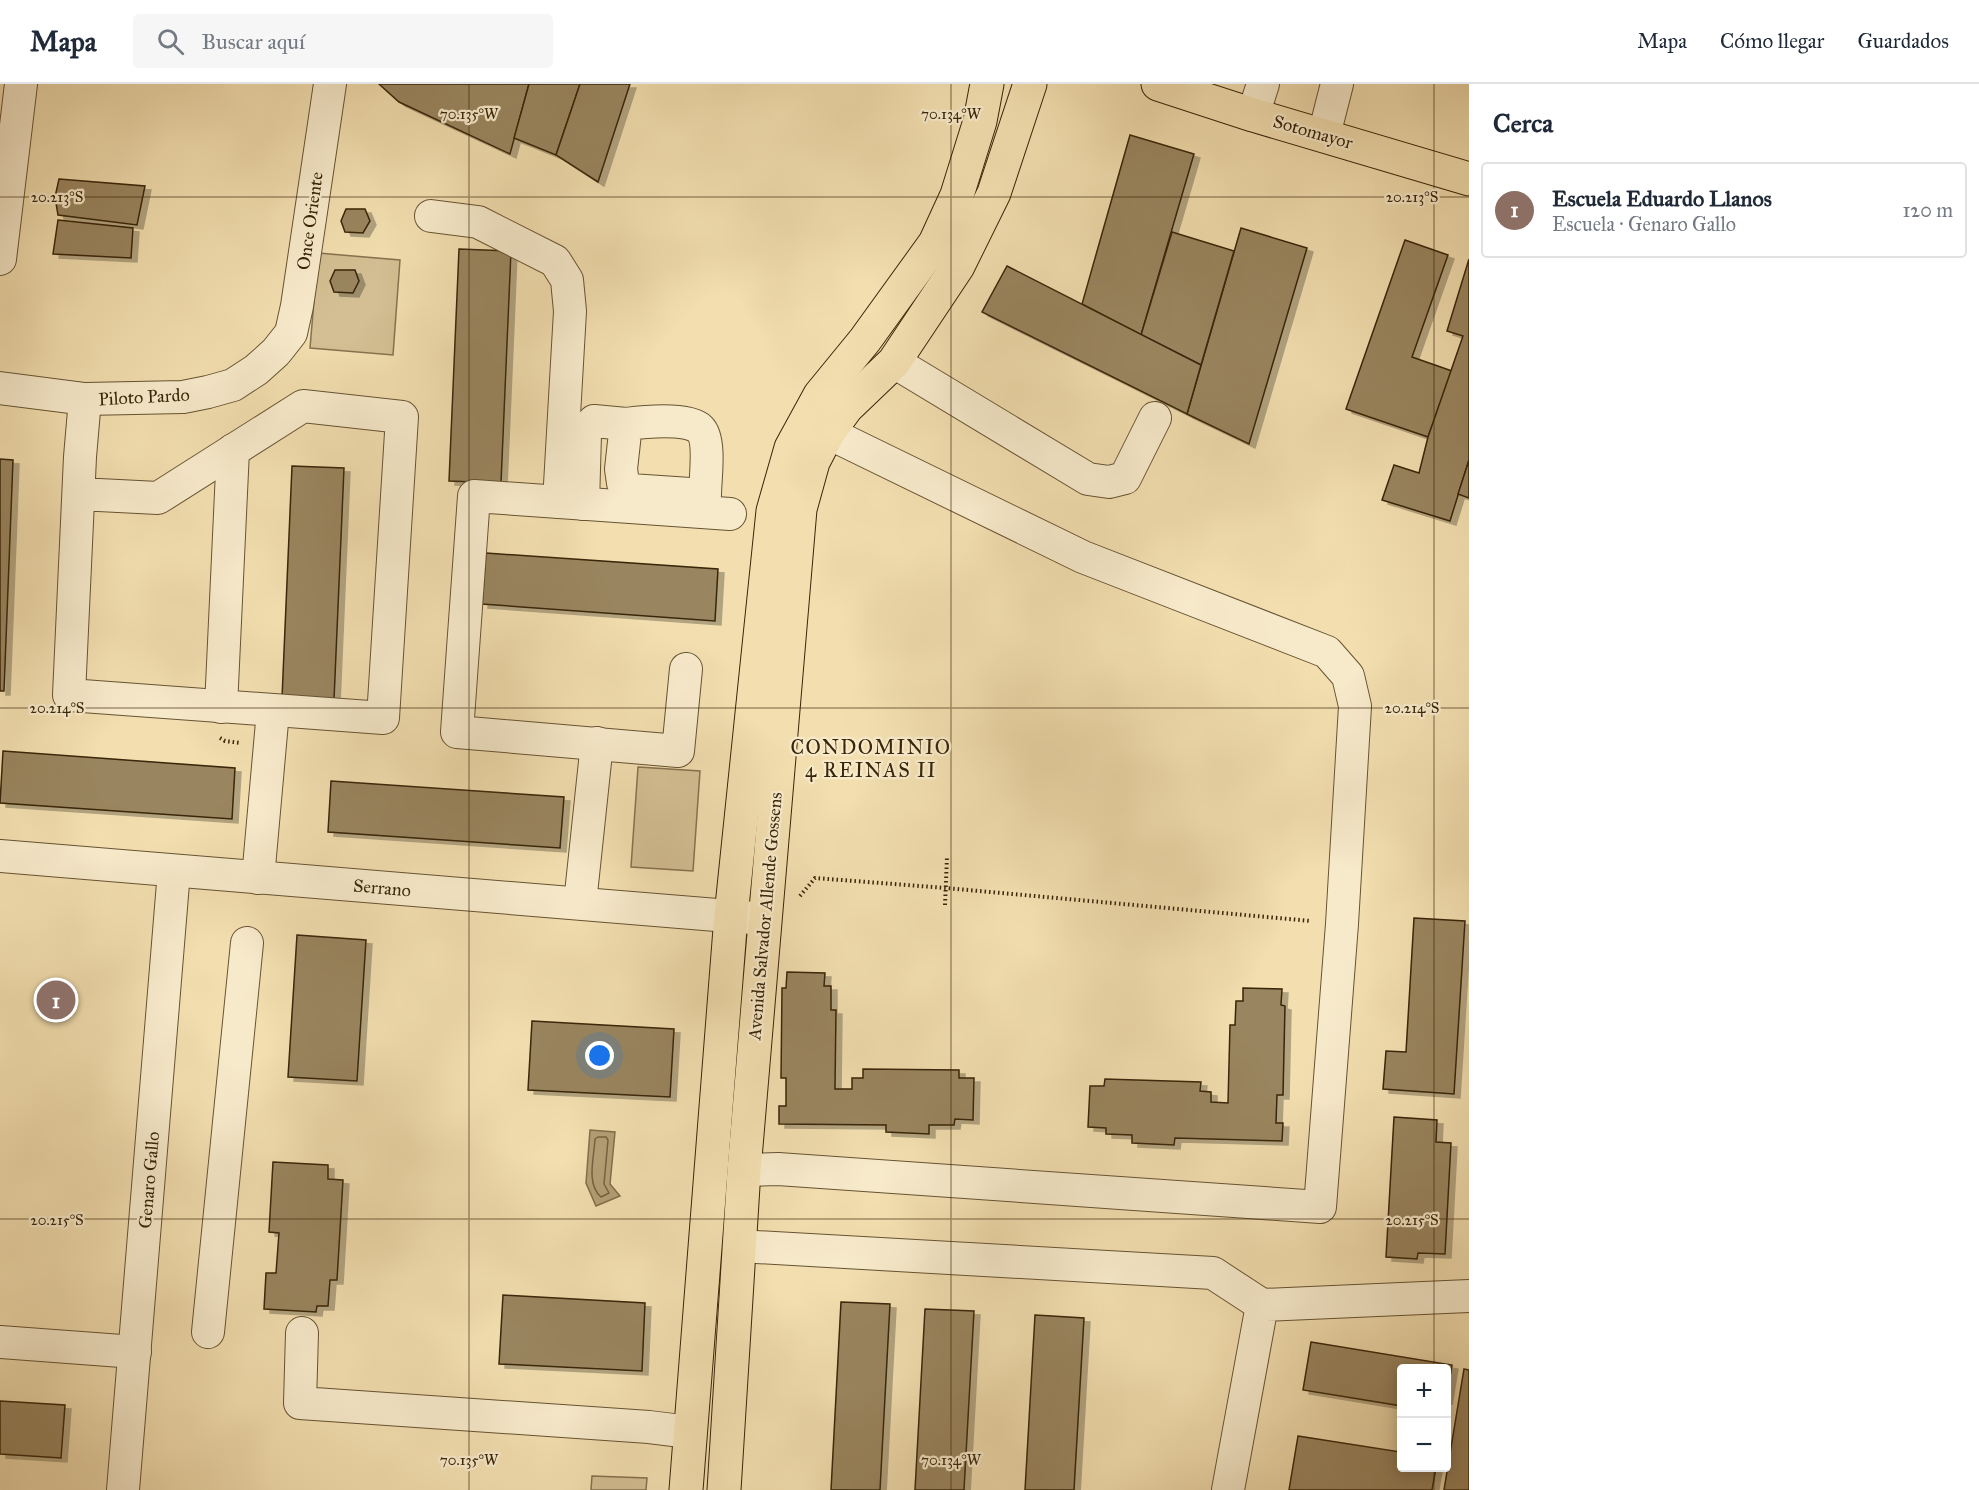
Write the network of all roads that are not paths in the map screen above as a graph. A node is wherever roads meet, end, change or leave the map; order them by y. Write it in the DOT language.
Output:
graph roads {
  1 [pos="21,84"];
  2 [pos="330,84"];
  3 [pos="987,84"];
  4 [pos="1030,84"];
  5 [pos="1158,84"];
  6 [pos="1263,84"];
  7 [pos="1337,84"];
  8 [pos="1253,115"];
  9 [pos="1324,135"];
  10 [pos="1469,179"];
  11 [pos="431,216"];
  12 [pos="0,259"];
  13 [pos="276,352"];
  14 [pos="894,362"];
  15 [pos="0,388"];
  16 [pos="85,399"];
  17 [pos="1155,418"];
  18 [pos="626,424"];
  19 [pos="817,428"];
  20 [pos="233,450"];
  21 [pos="79,494"];
  22 [pos="571,503"];
  23 [pos="730,514"];
  24 [pos="686,669"];
  25 [pos="221,707"];
  26 [pos="273,711"];
  27 [pos="597,744"];
  28 [pos="0,856"];
  29 [pos="174,871"];
  30 [pos="258,878"];
  31 [pos="580,903"];
  32 [pos="766,910"];
  33 [pos="731,916"];
  34 [pos="248,943"];
  35 [pos="744,1170"];
  36 [pos="739,1246"];
  37 [pos="1469,1296"];
  38 [pos="1262,1305"];
  39 [pos="208,1332"];
  40 [pos="302,1333"];
  41 [pos="0,1342"];
  42 [pos="135,1352"];
  43 [pos="690,1432"];
  44 [pos="123,1490"];
  45 [pos="686,1490"];
  46 [pos="724,1490"];
  47 [pos="1228,1490"];
  1 -- 12 [label="street"];
  2 -- 13 [label="street, Once Oriente"];
  3 -- 19 [label="main road, Avenida Salvador Allende Gossens"];
  4 -- 14 [label="main road, Avenida Salvador Allende Gossens"];
  5 -- 8 [label="main road, Sotomayor"];
  6 -- 8 [label="street"];
  7 -- 9 [label="street"];
  8 -- 9 [label="main road, Sotomayor"];
  9 -- 10 [label="main road, Sotomayor"];
  11 -- 22 [label="street"];
  13 -- 16 [label="street, Piloto Pardo"];
  14 -- 17 [label="street"];
  14 -- 19 [label="main road, Avenida Salvador Allende Gossens"];
  15 -- 16 [label="street, Piloto Pardo"];
  16 -- 21 [label="street"];
  18 -- 22 [label="street"];
  19 -- 32 [label="main road, Avenida Salvador Allende Gossens"];
  19 -- 33 [label="main road, Avenida Salvador Allende Gossens"];
  19 -- 35 [label="street"];
  20 -- 21 [label="street"];
  20 -- 25 [label="street"];
  20 -- 26 [label="street"];
  21 -- 25 [label="street"];
  22 -- 23 [label="street"];
  22 -- 27 [label="street"];
  24 -- 27 [label="street"];
  25 -- 26 [label="street"];
  26 -- 30 [label="street"];
  27 -- 31 [label="street"];
  28 -- 29 [label="street, Serrano"];
  29 -- 30 [label="street, Serrano"];
  29 -- 42 [label="street, Genaro Gallo"];
  30 -- 31 [label="street, Serrano"];
  31 -- 33 [label="street, Serrano"];
  32 -- 33 [label="street, Serrano"];
  32 -- 35 [label="main road, Avenida Salvador Allende Gossens"];
  33 -- 43 [label="main road, Avenida Salvador Allende Gossens"];
  34 -- 39 [label="street"];
  35 -- 36 [label="main road, Avenida Salvador Allende Gossens"];
  36 -- 38 [label="street"];
  36 -- 46 [label="main road, Avenida Salvador Allende Gossens"];
  37 -- 38 [label="street"];
  38 -- 47 [label="street"];
  40 -- 43 [label="street"];
  41 -- 42 [label="street"];
  42 -- 44 [label="street, Genaro Gallo"];
  43 -- 45 [label="main road, Avenida Salvador Allende Gossens"];
}
